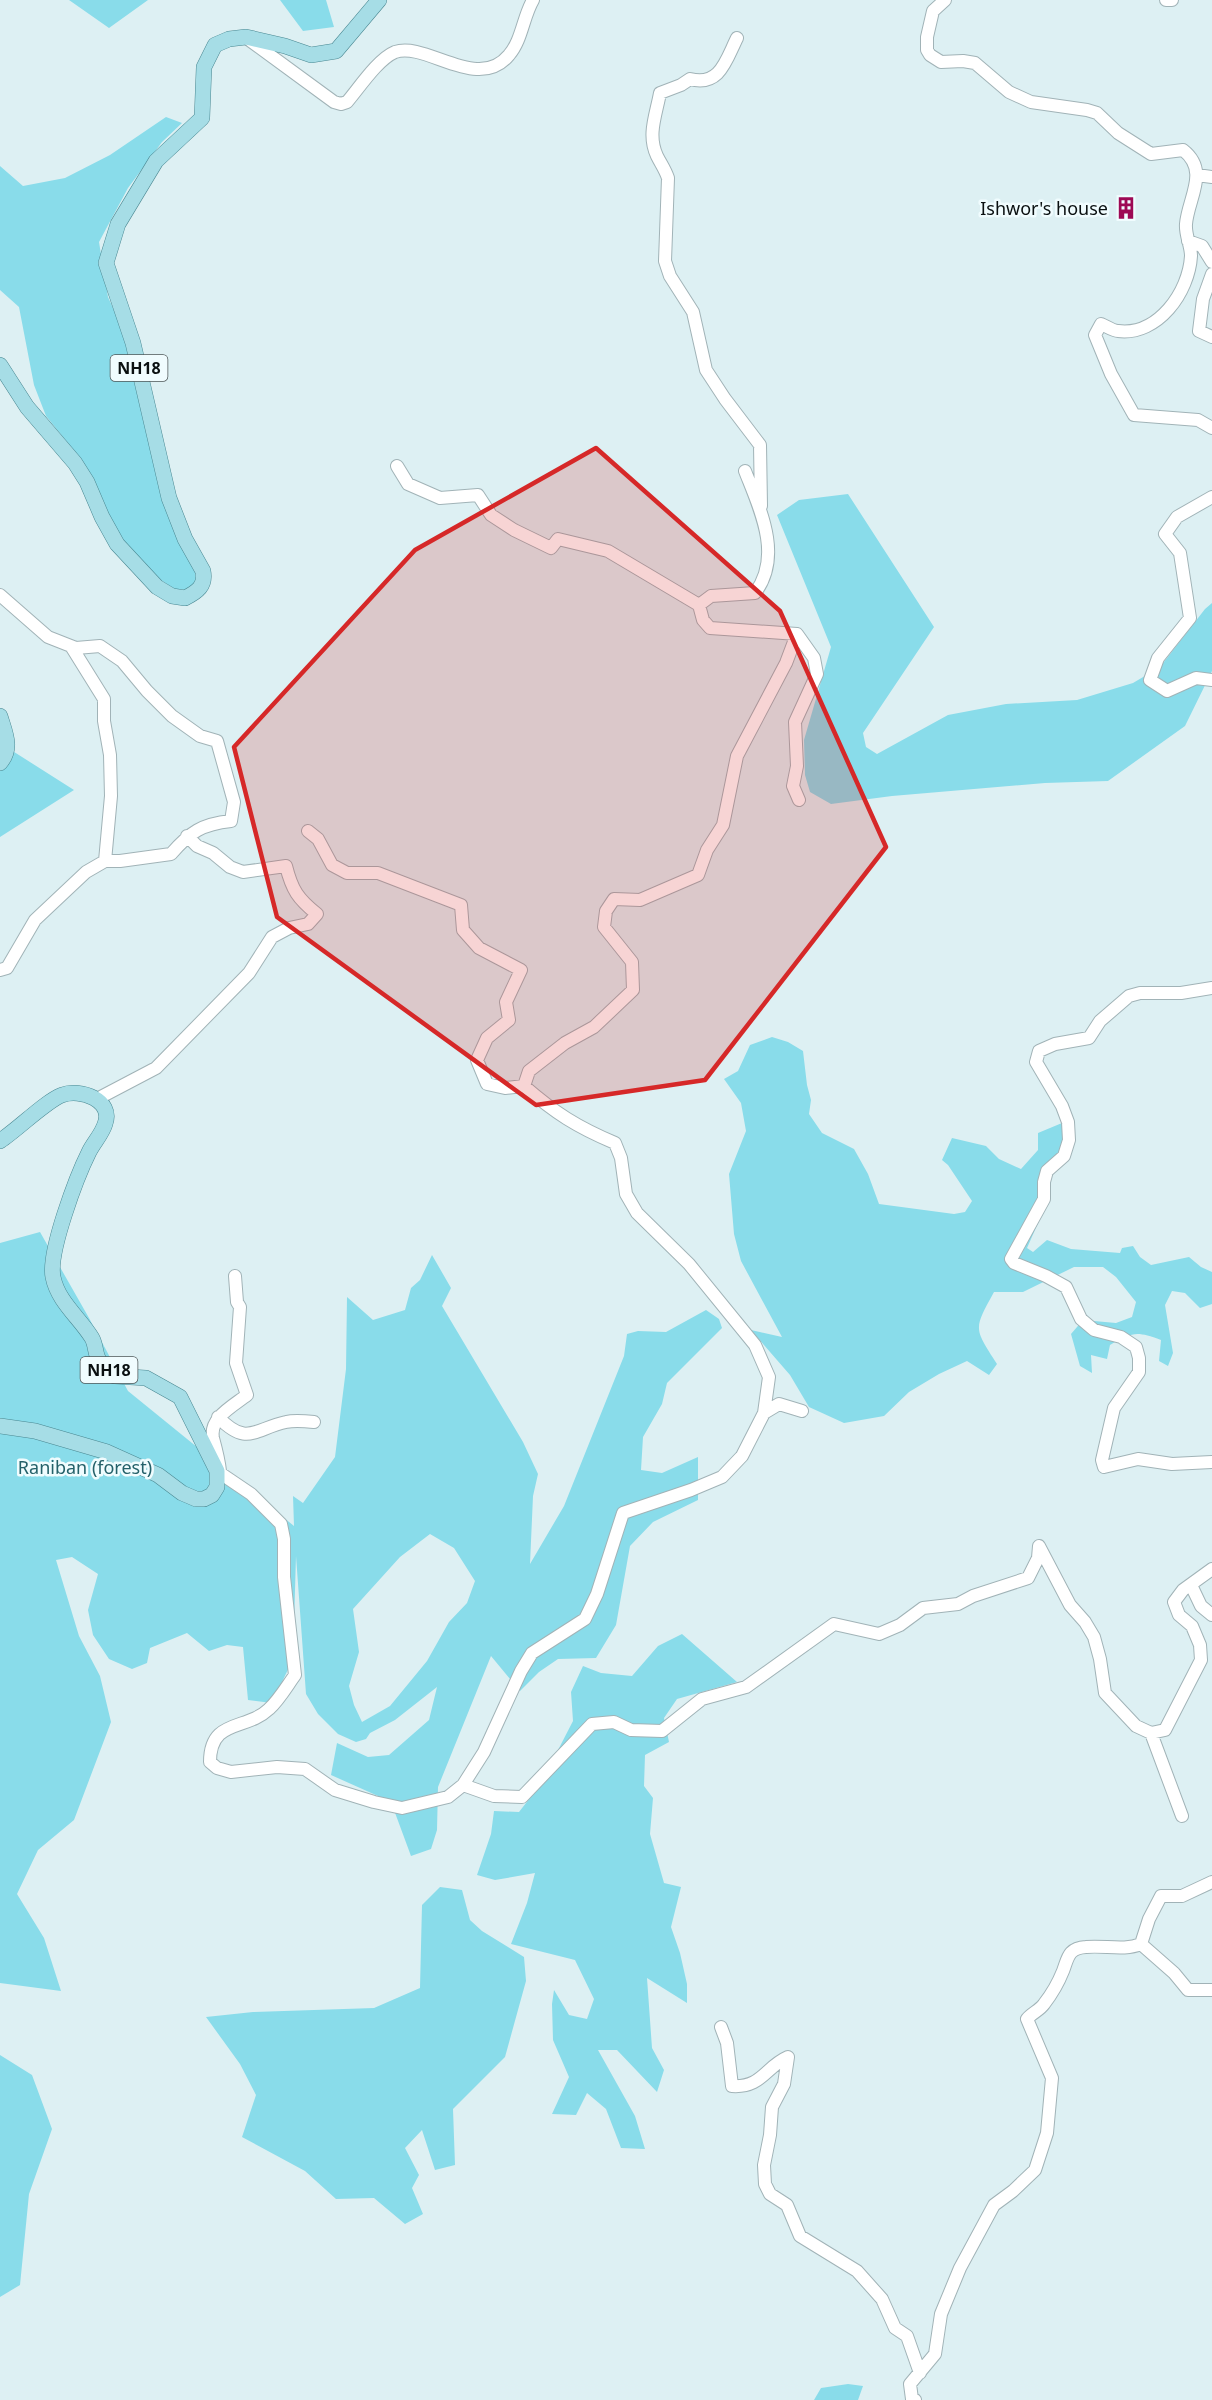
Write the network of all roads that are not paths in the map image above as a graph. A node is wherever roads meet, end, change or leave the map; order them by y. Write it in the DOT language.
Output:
graph roads {
  1 [pos="379,0"];
  2 [pos="533,0"];
  3 [pos="945,0"];
  4 [pos="1166,0"];
  5 [pos="1172,0"];
  6 [pos="246,37"];
  7 [pos="737,38"];
  8 [pos="1197,175"];
  9 [pos="1212,177"];
  10 [pos="1188,241"];
  11 [pos="1212,262"];
  12 [pos="1212,274"];
  13 [pos="1212,337"];
  14 [pos="0,364"];
  15 [pos="1212,428"];
  16 [pos="397,466"];
  17 [pos="745,471"];
  18 [pos="1212,497"];
  19 [pos="761,513"];
  20 [pos="0,595"];
  21 [pos="699,605"];
  22 [pos="797,634"];
  23 [pos="71,646"];
  24 [pos="1212,680"];
  25 [pos="1,723"];
  26 [pos="0,764"];
  27 [pos="799,800"];
  28 [pos="308,831"];
  29 [pos="187,836"];
  30 [pos="105,861"];
  31 [pos="0,970"];
  32 [pos="1212,988"];
  33 [pos="524,1086"];
  34 [pos="97,1099"];
  35 [pos="0,1141"];
  36 [pos="235,1276"];
  37 [pos="802,1411"];
  38 [pos="764,1413"];
  39 [pos="218,1417"];
  40 [pos="314,1422"];
  41 [pos="0,1426"];
  42 [pos="1212,1462"];
  43 [pos="219,1472"];
  44 [pos="1212,1569"];
  45 [pos="1191,1585"];
  46 [pos="1212,1616"];
  47 [pos="1151,1733"];
  48 [pos="463,1785"];
  49 [pos="1182,1815"];
  50 [pos="1212,1882"];
  51 [pos="1141,1944"];
  52 [pos="1212,1990"];
  53 [pos="721,2027"];
  54 [pos="920,2373"];
  55 [pos="915,2400"];
  1 -- 6 [label="main road, NH18"];
  2 -- 6 [label="street"];
  3 -- 8 [label="street"];
  4 -- 5 [label="street"];
  6 -- 14 [label="main road, NH18"];
  7 -- 19 [label="street"];
  8 -- 9 [label="street"];
  8 -- 10 [label="street"];
  10 -- 11 [label="street"];
  10 -- 15 [label="street"];
  12 -- 13 [label="street"];
  16 -- 21 [label="street"];
  17 -- 19 [label="street"];
  18 -- 24 [label="street"];
  19 -- 21 [label="street"];
  20 -- 23 [label="street"];
  21 -- 22 [label="street"];
  22 -- 27 [label="street"];
  22 -- 33 [label="street"];
  23 -- 29 [label="street"];
  23 -- 30 [label="street"];
  25 -- 26 [label="main road"];
  28 -- 33 [label="street"];
  29 -- 30 [label="street"];
  29 -- 34 [label="street"];
  30 -- 31 [label="street"];
  32 -- 42 [label="street"];
  33 -- 38 [label="street"];
  34 -- 35 [label="main road"];
  34 -- 43 [label="main road, NH18"];
  36 -- 39 [label="street"];
  37 -- 38 [label="street"];
  38 -- 48 [label="street"];
  39 -- 40 [label="street"];
  39 -- 43 [label="street"];
  41 -- 43 [label="main road"];
  43 -- 48 [label="street"];
  44 -- 45 [label="street"];
  45 -- 46 [label="street"];
  45 -- 47 [label="street"];
  47 -- 48 [label="street"];
  47 -- 49 [label="street"];
  50 -- 51 [label="street"];
  51 -- 52 [label="street"];
  51 -- 54 [label="street"];
  53 -- 54 [label="street"];
  54 -- 55 [label="street"];
}
